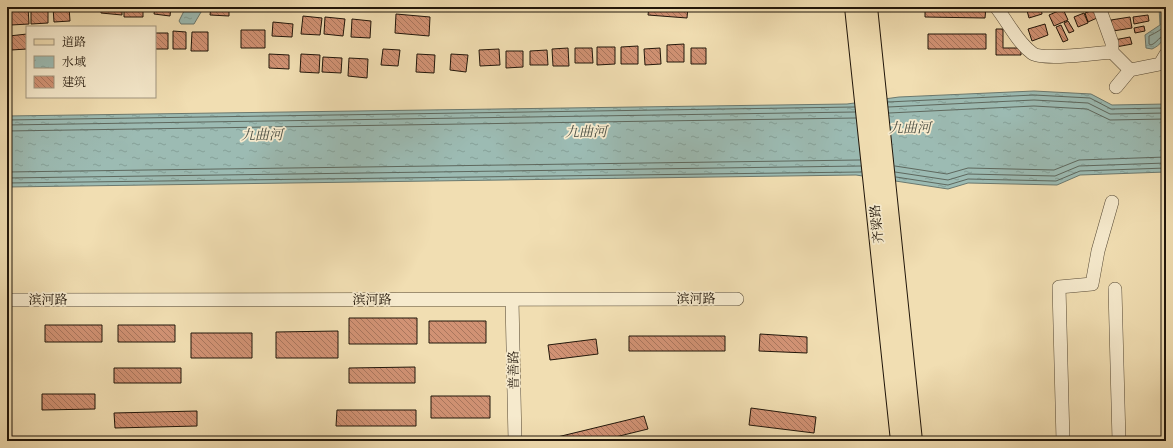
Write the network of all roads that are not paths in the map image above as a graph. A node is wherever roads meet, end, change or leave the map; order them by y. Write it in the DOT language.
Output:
graph roads {
  1 [pos="853,7"];
  2 [pos="869,7"];
  3 [pos="996,7"];
  4 [pos="1099,7"];
  5 [pos="1112,52"];
  6 [pos="1166,54"];
  7 [pos="868,68"];
  8 [pos="1130,70"];
  9 [pos="1116,87"];
  10 [pos="1112,202"];
  11 [pos="883,209"];
  12 [pos="1115,289"];
  13 [pos="737,299"];
  14 [pos="7,300"];
  15 [pos="512,300"];
  16 [pos="515,441"];
  17 [pos="899,441"];
  18 [pos="914,441"];
  19 [pos="1063,441"];
  20 [pos="1119,441"];
  1 -- 7 [label="main road, 齐梁路"];
  2 -- 7 [label="main road, 齐梁路"];
  3 -- 5 [label="street"];
  4 -- 5 [label="street"];
  5 -- 8 [label="street"];
  6 -- 8 [label="street"];
  7 -- 11 [label="main road, 齐梁路"];
  8 -- 9 [label="street"];
  10 -- 19 [label="street"];
  11 -- 17 [label="main road, 齐梁路"];
  11 -- 18 [label="main road, 齐梁路"];
  12 -- 20 [label="street"];
  13 -- 15 [label="street, 滨河路"];
  14 -- 15 [label="street, 滨河路"];
  15 -- 16 [label="street, 普善路"];
}
